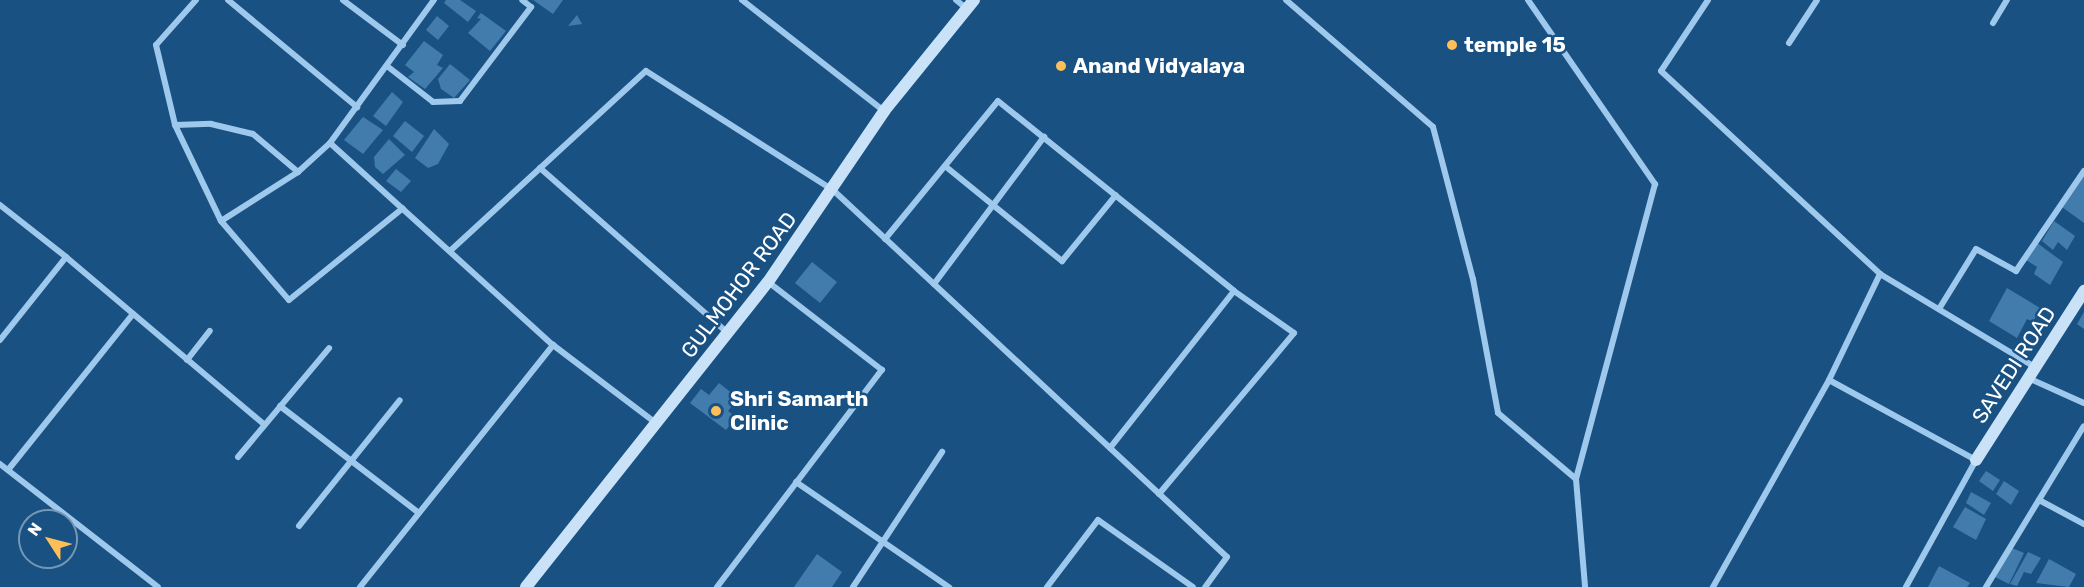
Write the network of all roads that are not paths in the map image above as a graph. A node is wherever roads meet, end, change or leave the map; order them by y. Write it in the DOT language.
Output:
graph roads {
  1 [pos="196,0"];
  2 [pos="228,0"];
  3 [pos="343,0"];
  4 [pos="434,0"];
  5 [pos="522,0"];
  6 [pos="742,0"];
  7 [pos="956,0"];
  8 [pos="1286,0"];
  9 [pos="1528,0"];
  10 [pos="1708,0"];
  11 [pos="1817,0"];
  12 [pos="2007,0"];
  13 [pos="970,4"];
  14 [pos="1993,23"];
  15 [pos="1789,43"];
  16 [pos="403,45"];
  17 [pos="387,66"];
  18 [pos="357,107"];
  19 [pos="884,111"];
  20 [pos="175,125"];
  21 [pos="1044,138"];
  22 [pos="330,143"];
  23 [pos="945,166"];
  24 [pos="540,168"];
  25 [pos="2084,171"];
  26 [pos="298,172"];
  27 [pos="833,190"];
  28 [pos="1116,195"];
  29 [pos="0,205"];
  30 [pos="993,206"];
  31 [pos="403,208"];
  32 [pos="221,221"];
  33 [pos="885,239"];
  34 [pos="450,251"];
  35 [pos="66,257"];
  36 [pos="1880,274"];
  37 [pos="768,282"];
  38 [pos="934,284"];
  39 [pos="1234,291"];
  40 [pos="2084,291"];
  41 [pos="1939,309"];
  42 [pos="133,314"];
  43 [pos="210,331"];
  44 [pos="728,333"];
  45 [pos="0,340"];
  46 [pos="553,345"];
  47 [pos="329,348"];
  48 [pos="188,360"];
  49 [pos="2036,367"];
  50 [pos="2028,378"];
  51 [pos="1829,380"];
  52 [pos="400,400"];
  53 [pos="2084,404"];
  54 [pos="280,406"];
  55 [pos="265,425"];
  56 [pos="658,425"];
  57 [pos="2084,426"];
  58 [pos="1110,448"];
  59 [pos="942,452"];
  60 [pos="238,457"];
  61 [pos="1976,460"];
  62 [pos="350,462"];
  63 [pos="0,464"];
  64 [pos="8,470"];
  65 [pos="1576,479"];
  66 [pos="796,482"];
  67 [pos="1159,494"];
  68 [pos="2039,500"];
  69 [pos="419,513"];
  70 [pos="2084,524"];
  71 [pos="299,526"];
  72 [pos="885,541"];
  73 [pos="1989,586"];
  74 [pos="158,587"];
  75 [pos="360,587"];
  76 [pos="526,587"];
  77 [pos="717,587"];
  78 [pos="853,587"];
  79 [pos="949,587"];
  80 [pos="1047,587"];
  81 [pos="1193,587"];
  82 [pos="1205,587"];
  83 [pos="1585,587"];
  84 [pos="1713,587"];
  85 [pos="1906,587"];
  1 -- 20 [label="street"];
  2 -- 18 [label="street"];
  3 -- 16 [label="street"];
  4 -- 16 [label="street"];
  5 -- 17 [label="street"];
  6 -- 19 [label="street"];
  7 -- 13 [label="street"];
  8 -- 65 [label="street"];
  9 -- 65 [label="street"];
  10 -- 36 [label="street"];
  11 -- 15 [label="street"];
  12 -- 14 [label="street"];
  13 -- 19 [label="street, GULMOHOR ROAD"];
  16 -- 17 [label="street"];
  17 -- 18 [label="street"];
  18 -- 22 [label="street"];
  19 -- 27 [label="street, GULMOHOR ROAD"];
  20 -- 26 [label="street"];
  20 -- 32 [label="street"];
  21 -- 23 [label="street"];
  21 -- 28 [label="street"];
  21 -- 30 [label="street"];
  22 -- 26 [label="street"];
  22 -- 31 [label="street"];
  23 -- 30 [label="street"];
  23 -- 33 [label="street"];
  24 -- 27 [label="street"];
  24 -- 34 [label="street"];
  24 -- 44 [label="street"];
  25 -- 41 [label="street"];
  26 -- 32 [label="street"];
  27 -- 33 [label="street"];
  27 -- 37 [label="street, GULMOHOR ROAD"];
  28 -- 30 [label="street"];
  28 -- 39 [label="street"];
  29 -- 35 [label="street"];
  30 -- 38 [label="street"];
  31 -- 32 [label="street"];
  31 -- 34 [label="street"];
  33 -- 38 [label="street"];
  34 -- 46 [label="street"];
  35 -- 42 [label="street"];
  35 -- 45 [label="street"];
  36 -- 41 [label="street"];
  36 -- 51 [label="street"];
  37 -- 44 [label="street, GULMOHOR ROAD"];
  37 -- 66 [label="street"];
  38 -- 58 [label="street"];
  39 -- 58 [label="street"];
  39 -- 67 [label="street"];
  40 -- 49 [label="street, SAVEDI ROAD"];
  41 -- 49 [label="street"];
  42 -- 48 [label="street"];
  42 -- 64 [label="street"];
  43 -- 48 [label="street"];
  44 -- 56 [label="street, GULMOHOR ROAD"];
  46 -- 56 [label="street"];
  46 -- 69 [label="street"];
  47 -- 54 [label="street"];
  48 -- 55 [label="street"];
  49 -- 50 [label="street, SAVEDI ROAD"];
  50 -- 53 [label="street"];
  50 -- 61 [label="street, SAVEDI ROAD"];
  51 -- 61 [label="street"];
  51 -- 84 [label="street"];
  52 -- 62 [label="street"];
  54 -- 55 [label="street"];
  54 -- 62 [label="street"];
  55 -- 60 [label="street"];
  56 -- 76 [label="street, GULMOHOR ROAD"];
  57 -- 68 [label="street"];
  58 -- 67 [label="street"];
  59 -- 72 [label="street"];
  61 -- 85 [label="street"];
  62 -- 69 [label="street"];
  62 -- 71 [label="street"];
  63 -- 64 [label="street"];
  64 -- 74 [label="street"];
  65 -- 83 [label="street"];
  66 -- 72 [label="street"];
  66 -- 77 [label="street"];
  67 -- 82 [label="street"];
  68 -- 70 [label="street"];
  68 -- 73 [label="street"];
  69 -- 75 [label="street"];
  72 -- 78 [label="street"];
  72 -- 79 [label="street"];
  80 -- 81 [label="street"];
}
